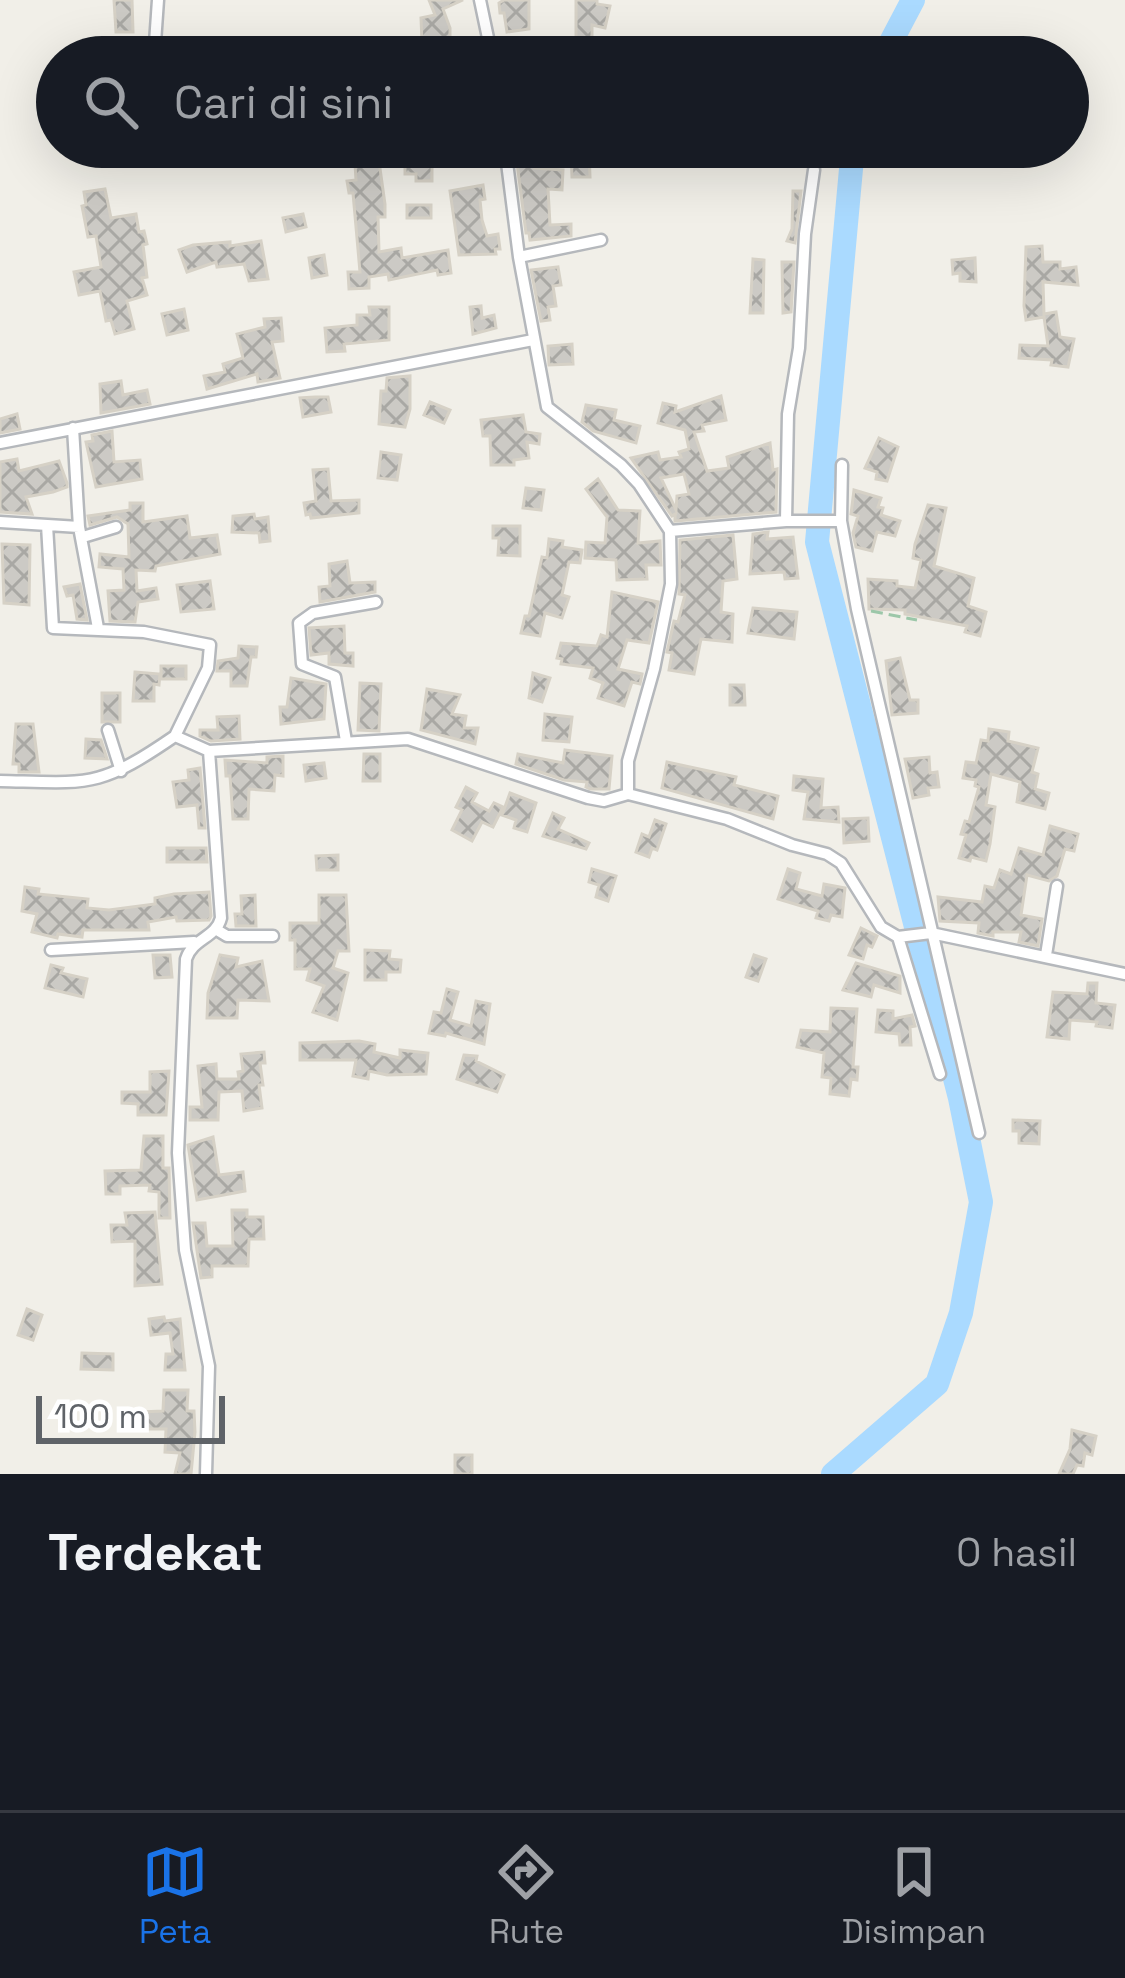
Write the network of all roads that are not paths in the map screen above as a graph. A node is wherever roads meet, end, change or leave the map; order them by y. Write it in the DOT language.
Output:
graph roads {
  1 [pos="158,0"];
  2 [pos="480,0"];
  3 [pos="156,36"];
  4 [pos="488,36"];
  5 [pos="508,168"];
  6 [pos="814,170"];
  7 [pos="601,240"];
  8 [pos="519,257"];
  9 [pos="533,340"];
  10 [pos="74,428"];
  11 [pos="0,443"];
  12 [pos="842,465"];
  13 [pos="786,521"];
  14 [pos="0,522"];
  15 [pos="838,522"];
  16 [pos="47,525"];
  17 [pos="116,527"];
  18 [pos="670,531"];
  19 [pos="81,532"];
  20 [pos="376,602"];
  21 [pos="98,628"];
  22 [pos="108,730"];
  23 [pos="175,736"];
  24 [pos="346,741"];
  25 [pos="209,751"];
  26 [pos="121,771"];
  27 [pos="0,781"];
  28 [pos="628,794"];
  29 [pos="1057,886"];
  30 [pos="217,930"];
  31 [pos="927,934"];
  32 [pos="273,936"];
  33 [pos="900,936"];
  34 [pos="194,942"];
  35 [pos="52,950"];
  36 [pos="1046,955"];
  37 [pos="1125,974"];
  38 [pos="940,1074"];
  39 [pos="979,1133"];
  40 [pos="206,1474"];
  1 -- 3 [label="street"];
  2 -- 4 [label="street"];
  5 -- 8 [label="street"];
  6 -- 13 [label="street"];
  7 -- 8 [label="street"];
  8 -- 9 [label="street"];
  9 -- 10 [label="street"];
  9 -- 18 [label="street"];
  10 -- 11 [label="street"];
  10 -- 19 [label="street"];
  12 -- 15 [label="street"];
  13 -- 15 [label="street"];
  13 -- 18 [label="street"];
  14 -- 16 [label="street"];
  15 -- 31 [label="street"];
  16 -- 19 [label="street"];
  16 -- 21 [label="street"];
  17 -- 19 [label="street"];
  18 -- 28 [label="street"];
  19 -- 21 [label="street"];
  20 -- 24 [label="street"];
  21 -- 23 [label="street"];
  22 -- 26 [label="street"];
  23 -- 25 [label="street"];
  23 -- 26 [label="street"];
  24 -- 25 [label="street"];
  24 -- 28 [label="street"];
  25 -- 30 [label="street"];
  26 -- 27 [label="street"];
  28 -- 33 [label="street"];
  29 -- 36 [label="street"];
  30 -- 32 [label="street"];
  30 -- 34 [label="street"];
  31 -- 33 [label="street"];
  31 -- 36 [label="street"];
  31 -- 39 [label="street"];
  33 -- 38 [label="street"];
  34 -- 35 [label="street"];
  34 -- 40 [label="street"];
  36 -- 37 [label="street"];
}
